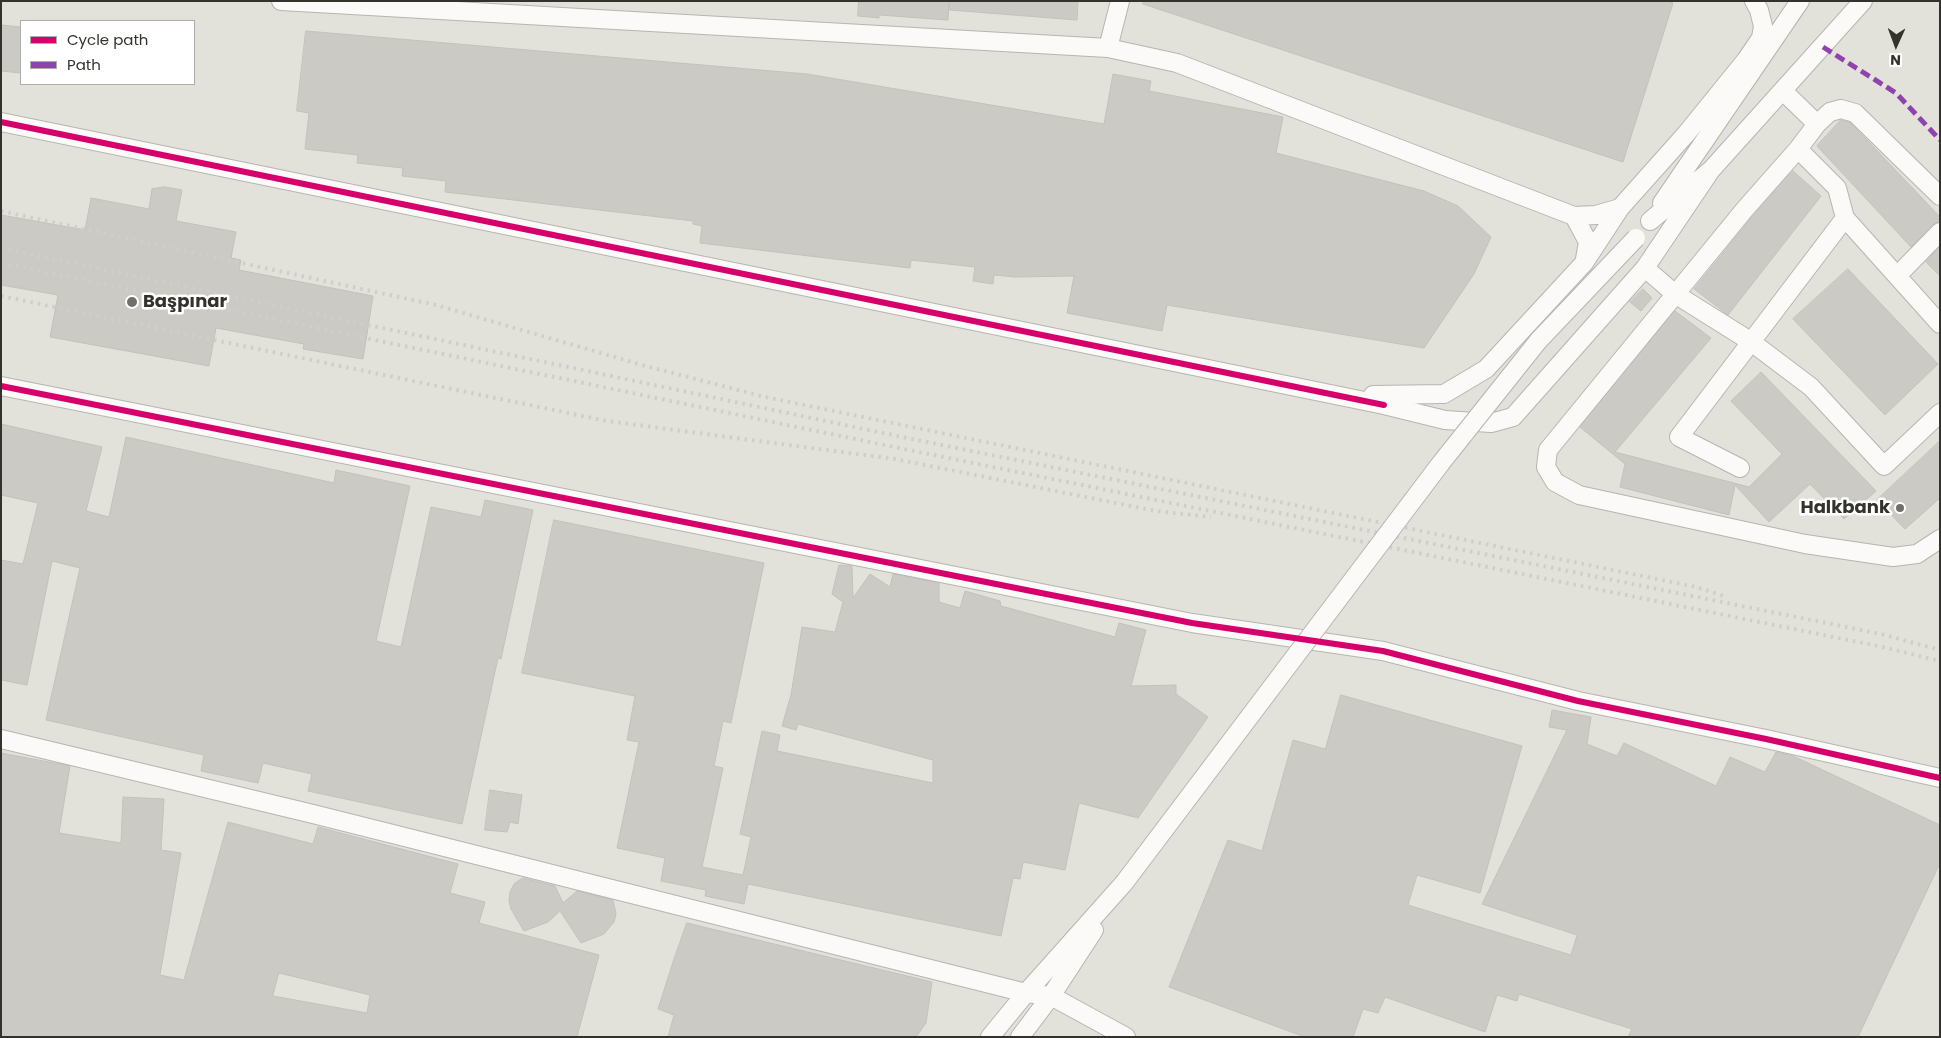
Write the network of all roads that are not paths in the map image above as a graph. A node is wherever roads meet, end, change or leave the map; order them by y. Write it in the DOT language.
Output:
graph roads {
  1 [pos="282,1"];
  2 [pos="1120,1"];
  3 [pos="1754,1"];
  4 [pos="1800,1"];
  5 [pos="1862,1"];
  6 [pos="1108,48"];
  7 [pos="1783,91"];
  8 [pos="1,122"];
  9 [pos="1817,124"];
  10 [pos="1798,149"];
  11 [pos="1711,170"];
  12 [pos="1940,196"];
  13 [pos="1620,208"];
  14 [pos="1574,216"];
  15 [pos="1845,218"];
  16 [pos="1650,220"];
  17 [pos="1940,232"];
  18 [pos="1584,263"];
  19 [pos="1646,268"];
  20 [pos="1897,276"];
  21 [pos="1675,294"];
  22 [pos="1940,324"];
  23 [pos="1750,342"];
  24 [pos="1,386"];
  25 [pos="1332,394"];
  26 [pos="1939,414"];
  27 [pos="1740,468"];
  28 [pos="1940,539"];
  29 [pos="1,739"];
  30 [pos="1940,778"];
  31 [pos="1124,883"];
  32 [pos="1026,993"];
  33 [pos="1051,996"];
  34 [pos="990,1037"];
  35 [pos="1020,1037"];
  36 [pos="1126,1037"];
  1 -- 6 [label="street"];
  2 -- 6 [label="street"];
  3 -- 13 [label="street"];
  4 -- 16 [label="street"];
  5 -- 7 [label="street"];
  6 -- 14 [label="street"];
  7 -- 9 [label="street"];
  7 -- 11 [label="street"];
  8 -- 25 [label="street"];
  9 -- 10 [label="street"];
  9 -- 12 [label="street"];
  10 -- 15 [label="street"];
  10 -- 21 [label="street"];
  11 -- 16 [label="street"];
  11 -- 19 [label="street"];
  13 -- 14 [label="street"];
  13 -- 18 [label="street"];
  14 -- 18 [label="street"];
  15 -- 20 [label="street"];
  15 -- 23 [label="street"];
  16 -- 31 [label="street, bridge"];
  17 -- 20 [label="street"];
  18 -- 25 [label="street"];
  19 -- 21 [label="street"];
  19 -- 25 [label="street"];
  20 -- 22 [label="street"];
  21 -- 23 [label="street"];
  21 -- 28 [label="street"];
  23 -- 26 [label="street"];
  23 -- 27 [label="street"];
  24 -- 30 [label="street"];
  29 -- 32 [label="street"];
  31 -- 32 [label="street"];
  31 -- 33 [label="street"];
  32 -- 33 [label="street"];
  32 -- 34 [label="street"];
  33 -- 35 [label="street"];
  33 -- 36 [label="street"];
}
